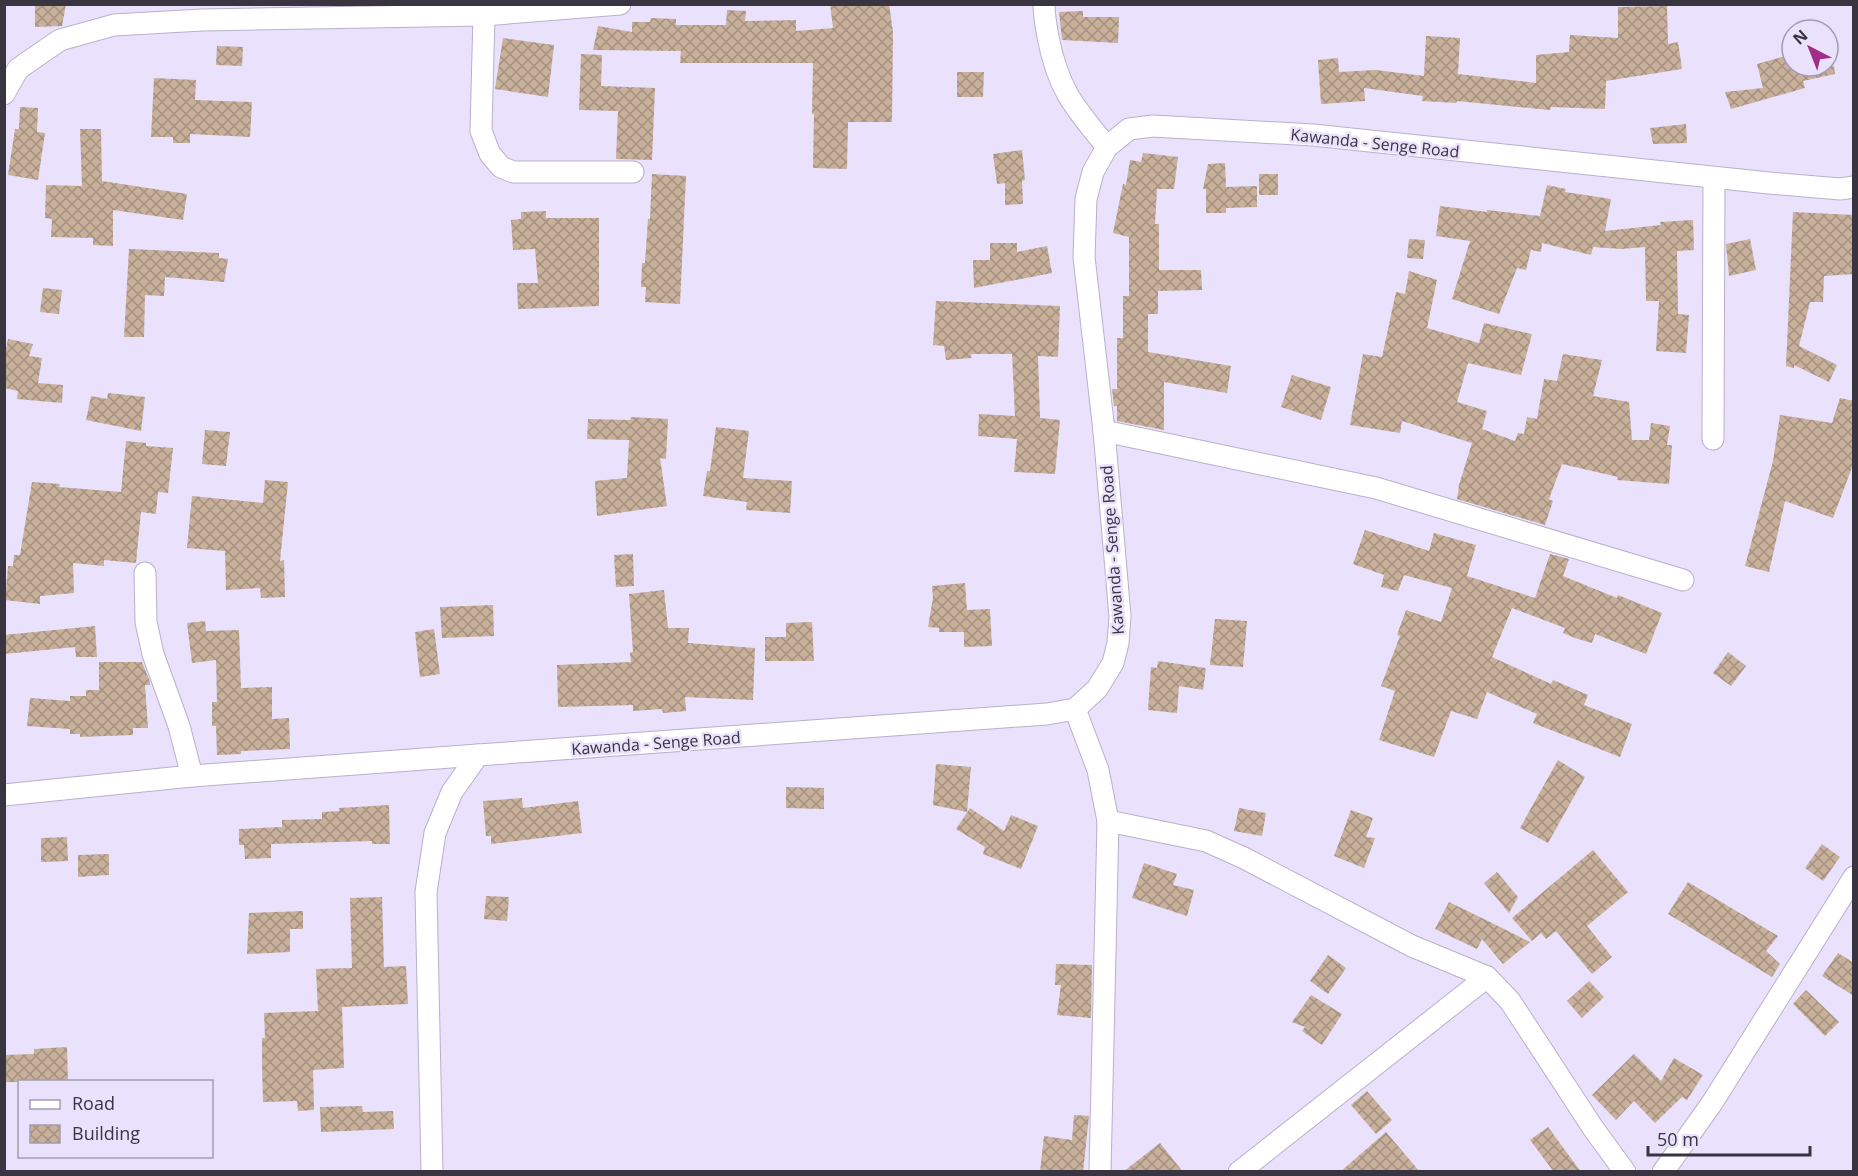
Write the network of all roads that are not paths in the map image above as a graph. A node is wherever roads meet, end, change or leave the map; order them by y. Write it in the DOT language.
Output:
graph roads {
  1 [pos="620,4"];
  2 [pos="1044,4"];
  3 [pos="484,15"];
  4 [pos="4,94"];
  5 [pos="1107,147"];
  6 [pos="633,172"];
  7 [pos="1714,178"];
  8 [pos="1854,188"];
  9 [pos="1104,431"];
  10 [pos="1713,439"];
  11 [pos="145,573"];
  12 [pos="1683,579"];
  13 [pos="1075,709"];
  14 [pos="478,755"];
  15 [pos="192,776"];
  16 [pos="4,795"];
  17 [pos="1108,821"];
  18 [pos="1854,877"];
  19 [pos="1487,977"];
  20 [pos="432,1172"];
  21 [pos="1100,1172"];
  22 [pos="1239,1172"];
  23 [pos="1625,1172"];
  24 [pos="1662,1172"];
  1 -- 3 [label="street"];
  2 -- 5 [label="street"];
  3 -- 4 [label="street"];
  3 -- 6 [label="street"];
  5 -- 7 [label="street, Kawanda - Senge Road"];
  5 -- 9 [label="street, Kawanda - Senge Road"];
  7 -- 8 [label="street, Kawanda - Senge Road"];
  7 -- 10 [label="street"];
  9 -- 12 [label="street"];
  9 -- 13 [label="street, Kawanda - Senge Road"];
  11 -- 15 [label="street"];
  13 -- 14 [label="street, Kawanda - Senge Road"];
  13 -- 17 [label="street"];
  14 -- 15 [label="street, Kawanda - Senge Road"];
  14 -- 20 [label="street"];
  15 -- 16 [label="street, Kawanda - Senge Road"];
  17 -- 19 [label="street"];
  17 -- 21 [label="street"];
  18 -- 24 [label="street"];
  19 -- 22 [label="street"];
  19 -- 23 [label="street"];
}
